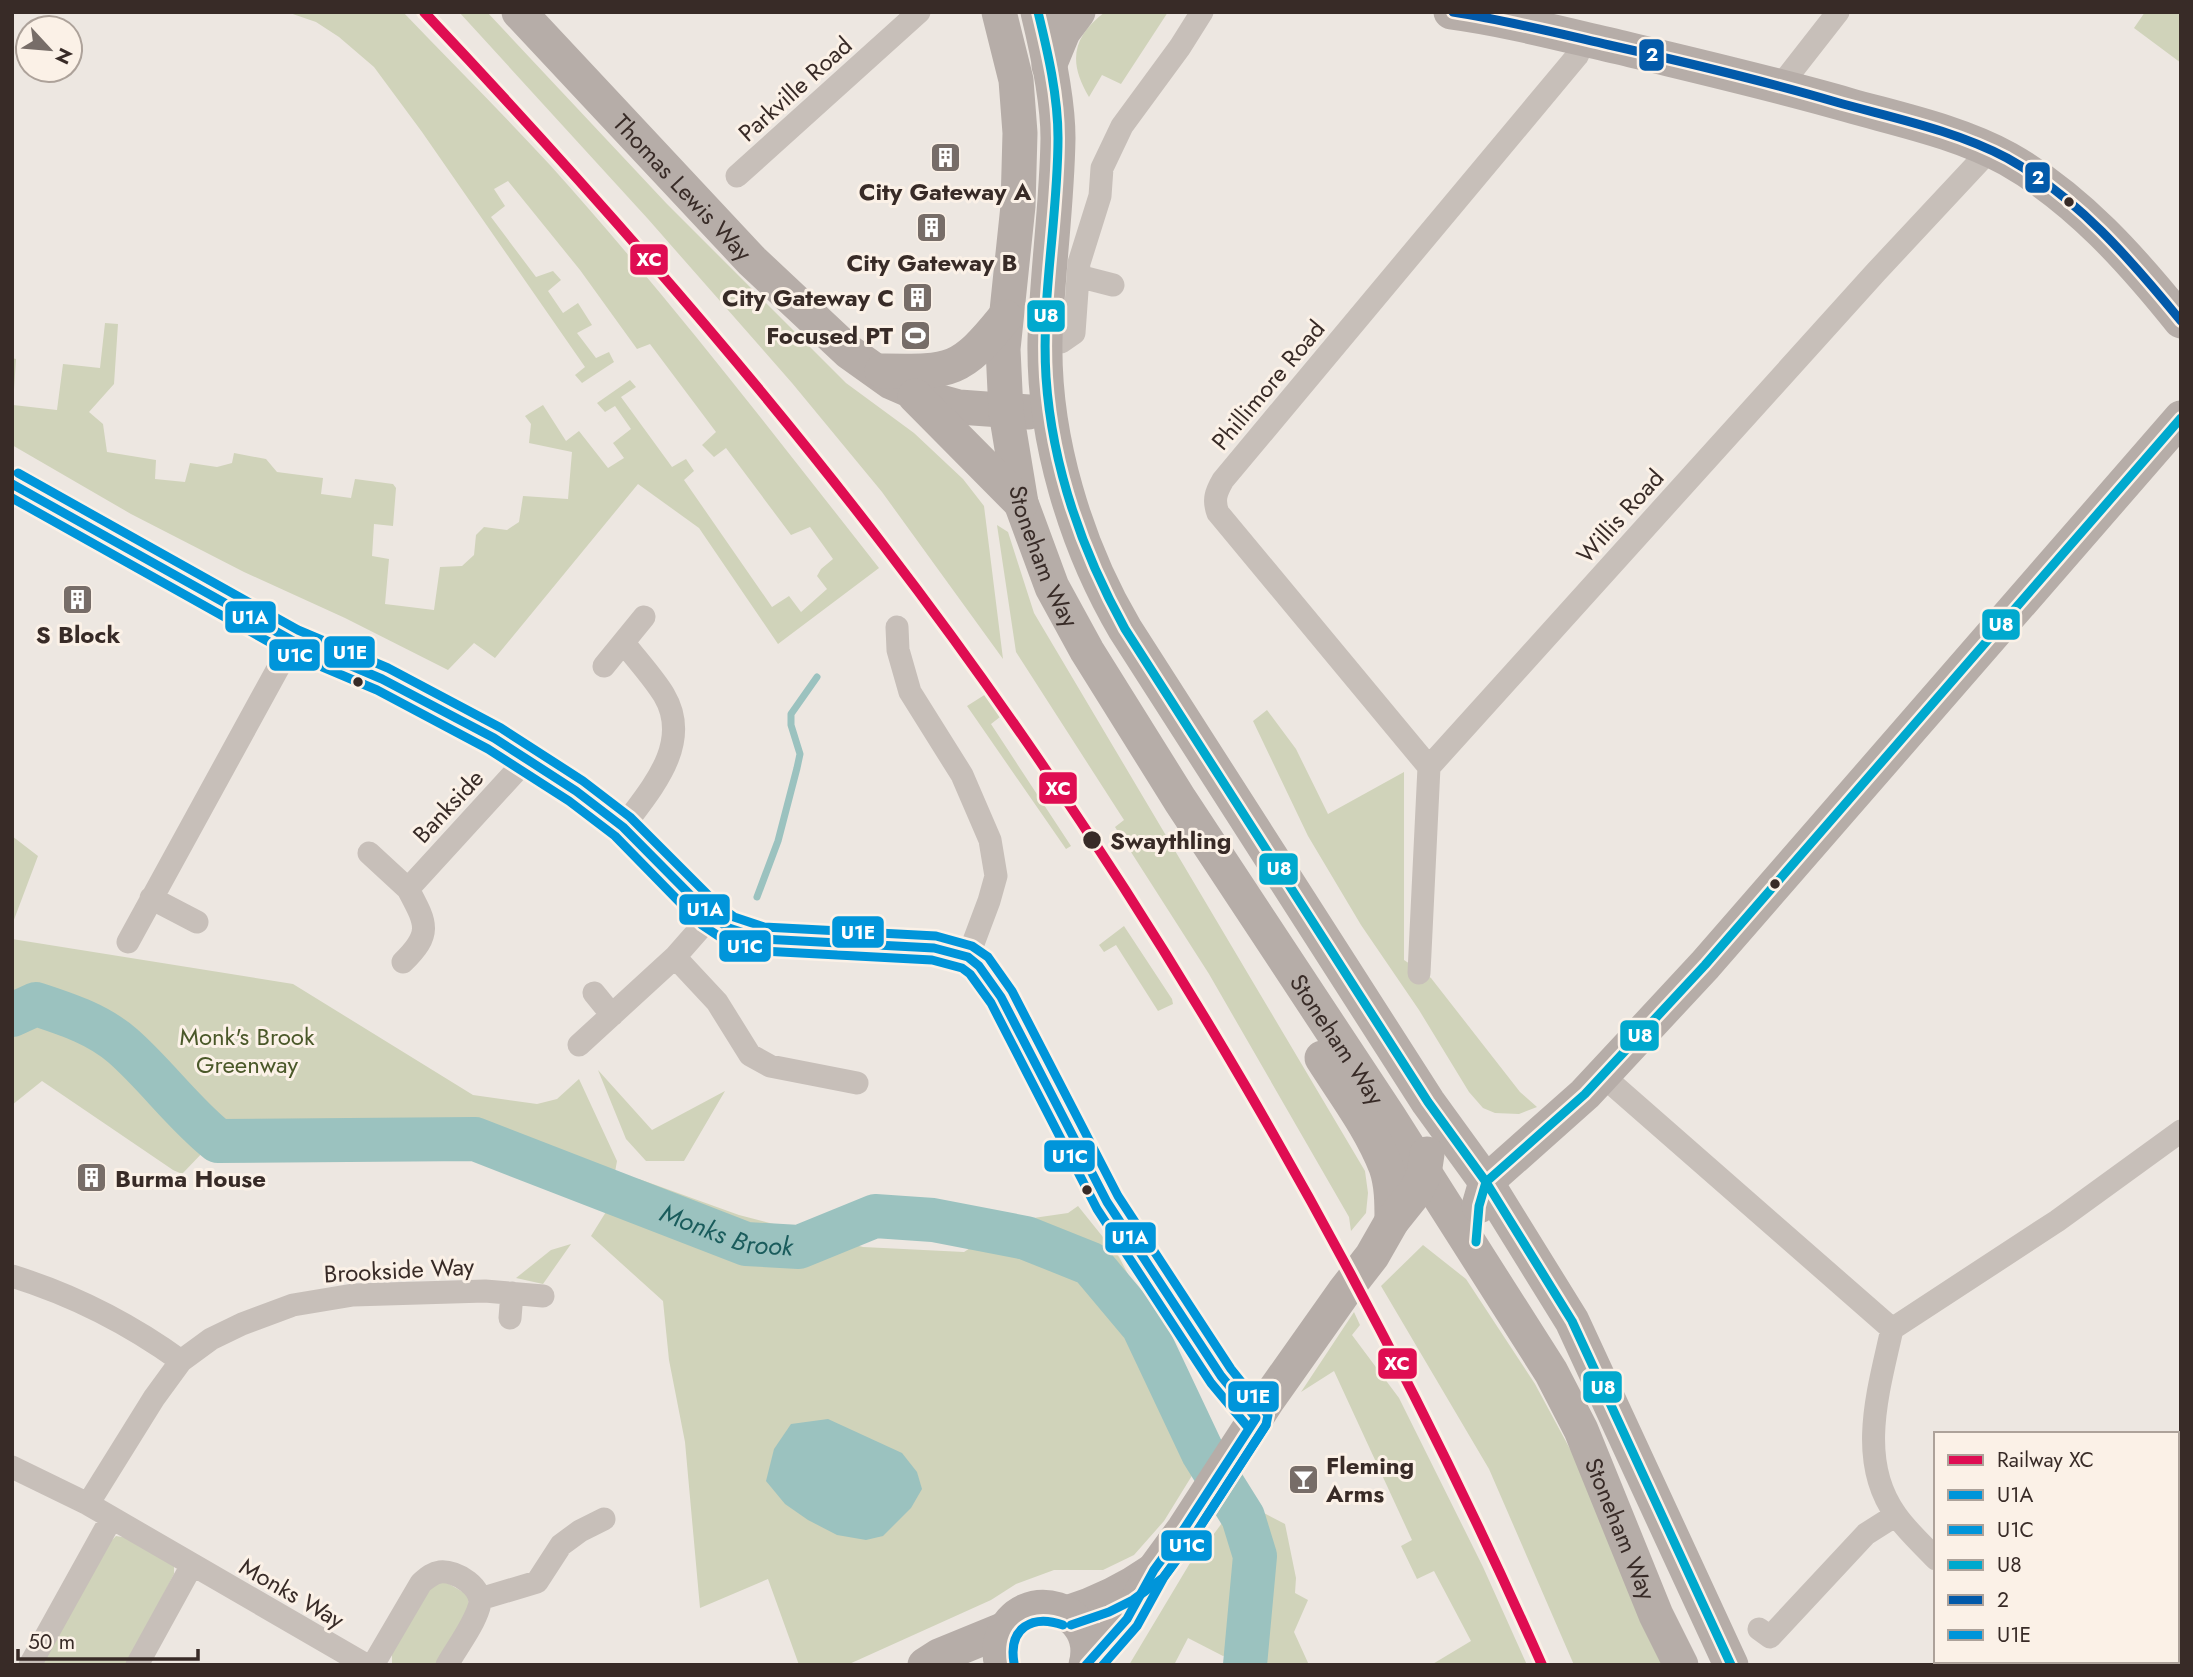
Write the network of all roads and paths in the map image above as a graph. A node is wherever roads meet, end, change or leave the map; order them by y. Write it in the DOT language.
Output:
graph roads {
  1 [pos="519,12"];
  2 [pos="919,12"];
  3 [pos="999,12"];
  4 [pos="1038,12"];
  5 [pos="1078,12"];
  6 [pos="1202,12"];
  7 [pos="1838,12"];
  8 [pos="1456,13"];
  9 [pos="1585,40"];
  10 [pos="1049,66"];
  11 [pos="1781,85"];
  12 [pos="1990,150"];
  13 [pos="737,176"];
  14 [pos="1078,276"];
  15 [pos="1113,285"];
  16 [pos="1005,317"];
  17 [pos="2181,321"];
  18 [pos="1059,338"];
  19 [pos="875,371"];
  20 [pos="909,390"];
  21 [pos="1006,412"];
  22 [pos="1050,413"];
  23 [pos="2181,418"];
  24 [pos="12,484"];
  25 [pos="1021,503"];
  26 [pos="644,617"];
  27 [pos="897,626"];
  28 [pos="293,641"];
  29 [pos="624,643"];
  30 [pos="604,666"];
  31 [pos="527,759"];
  32 [pos="1429,767"];
  33 [pos="1180,800"];
  34 [pos="622,827"];
  35 [pos="369,853"];
  36 [pos="408,889"];
  37 [pos="151,898"];
  38 [pos="711,916"];
  39 [pos="197,922"];
  40 [pos="128,942"];
  41 [pos="674,957"];
  42 [pos="968,957"];
  43 [pos="403,962"];
  44 [pos="1419,973"];
  45 [pos="594,993"];
  46 [pos="612,1015"];
  47 [pos="579,1045"];
  48 [pos="1603,1076"];
  49 [pos="856,1083"];
  50 [pos="1428,1102"];
  51 [pos="2181,1131"];
  52 [pos="1424,1174"];
  53 [pos="1486,1182"];
  54 [pos="1392,1222"];
  55 [pos="1476,1254"];
  56 [pos="12,1276"];
  57 [pos="512,1293"];
  58 [pos="543,1296"];
  59 [pos="510,1318"];
  60 [pos="1892,1329"];
  61 [pos="181,1361"];
  62 [pos="1256,1418"];
  63 [pos="12,1467"];
  64 [pos="88,1504"];
  65 [pos="1896,1515"];
  66 [pos="111,1519"];
  67 [pos="604,1519"];
  68 [pos="1934,1557"];
  69 [pos="192,1565"];
  70 [pos="1154,1570"];
  71 [pos="480,1599"];
  72 [pos="1067,1613"];
  73 [pos="1005,1629"];
  74 [pos="1759,1629"];
  75 [pos="1087,1663"];
  76 [pos="30,1665"];
  77 [pos="136,1665"];
  78 [pos="366,1665"];
  79 [pos="373,1665"];
  80 [pos="447,1665"];
  81 [pos="925,1665"];
  82 [pos="1002,1665"];
  83 [pos="1681,1665"];
  84 [pos="1731,1665"];
  1 -- 19 [label="main road, Thomas Lewis Way"];
  2 -- 13 [label="street, Parkville Road"];
  3 -- 16 [label="main road, Stoneham Way"];
  4 -- 10 [label="main road, Stoneham Way"];
  5 -- 10 [label="main road"];
  6 -- 14 [label="street"];
  7 -- 11 [label="street"];
  8 -- 9 [label="main road"];
  9 -- 11 [label="main road"];
  9 -- 32 [label="street, Phillimore Road"];
  10 -- 18 [label="main road, Stoneham Way"];
  11 -- 12 [label="main road"];
  12 -- 17 [label="main road"];
  12 -- 32 [label="street, Willis Road"];
  14 -- 15 [label="street"];
  14 -- 18 [label="street"];
  16 -- 19 [label="main road"];
  16 -- 21 [label="main road, Stoneham Way"];
  18 -- 22 [label="main road, Stoneham Way"];
  19 -- 20 [label="main road, Thomas Lewis Way"];
  20 -- 21 [label="main road, Thomas Lewis Way"];
  20 -- 25 [label="main road"];
  21 -- 22 [label="main road, Thomas Lewis Way"];
  21 -- 25 [label="main road, Stoneham Way"];
  22 -- 50 [label="main road, Stoneham Way"];
  23 -- 48 [label="main road"];
  24 -- 28 [label="street"];
  25 -- 33 [label="main road, Stoneham Way"];
  26 -- 29 [label="street"];
  27 -- 42 [label="street"];
  28 -- 31 [label="street"];
  28 -- 37 [label="street"];
  29 -- 30 [label="street"];
  29 -- 34 [label="street"];
  31 -- 34 [label="street"];
  31 -- 36 [label="street, Bankside"];
  32 -- 44 [label="street"];
  33 -- 52 [label="main road, Stoneham Way"];
  33 -- 54 [label="main road"];
  34 -- 38 [label="street"];
  35 -- 36 [label="street"];
  36 -- 43 [label="street"];
  37 -- 39 [label="street"];
  37 -- 40 [label="street"];
  38 -- 41 [label="street"];
  38 -- 42 [label="street"];
  41 -- 46 [label="street"];
  41 -- 49 [label="street"];
  42 -- 62 [label="street"];
  45 -- 46 [label="street"];
  46 -- 47 [label="street"];
  48 -- 53 [label="main road"];
  48 -- 60 [label="street"];
  50 -- 52 [label="main road"];
  50 -- 53 [label="main road, Stoneham Way"];
  51 -- 60 [label="street"];
  52 -- 54 [label="main road"];
  52 -- 55 [label="main road, Stoneham Way"];
  53 -- 55 [label="main road"];
  53 -- 84 [label="main road, Stoneham Way"];
  54 -- 62 [label="main road"];
  55 -- 83 [label="main road, Stoneham Way"];
  56 -- 61 [label="street"];
  57 -- 58 [label="street, Brookside Way"];
  57 -- 59 [label="street"];
  57 -- 61 [label="street, Brookside Way"];
  60 -- 65 [label="street"];
  61 -- 64 [label="street, Brookside Way"];
  62 -- 70 [label="main road"];
  63 -- 64 [label="street, Monks Way"];
  64 -- 66 [label="street, Monks Way"];
  65 -- 68 [label="street"];
  65 -- 74 [label="street"];
  66 -- 69 [label="street, Monks Way"];
  66 -- 76 [label="street"];
  67 -- 71 [label="street"];
  69 -- 77 [label="street"];
  69 -- 78 [label="street, Monks Way"];
  70 -- 72 [label="main road"];
  70 -- 75 [label="main road"];
  71 -- 79 [label="street"];
  71 -- 80 [label="street"];
  72 -- 73 [label="main road"];
  72 -- 75 [label="main road"];
  73 -- 81 [label="main road"];
  73 -- 82 [label="main road"];
}
